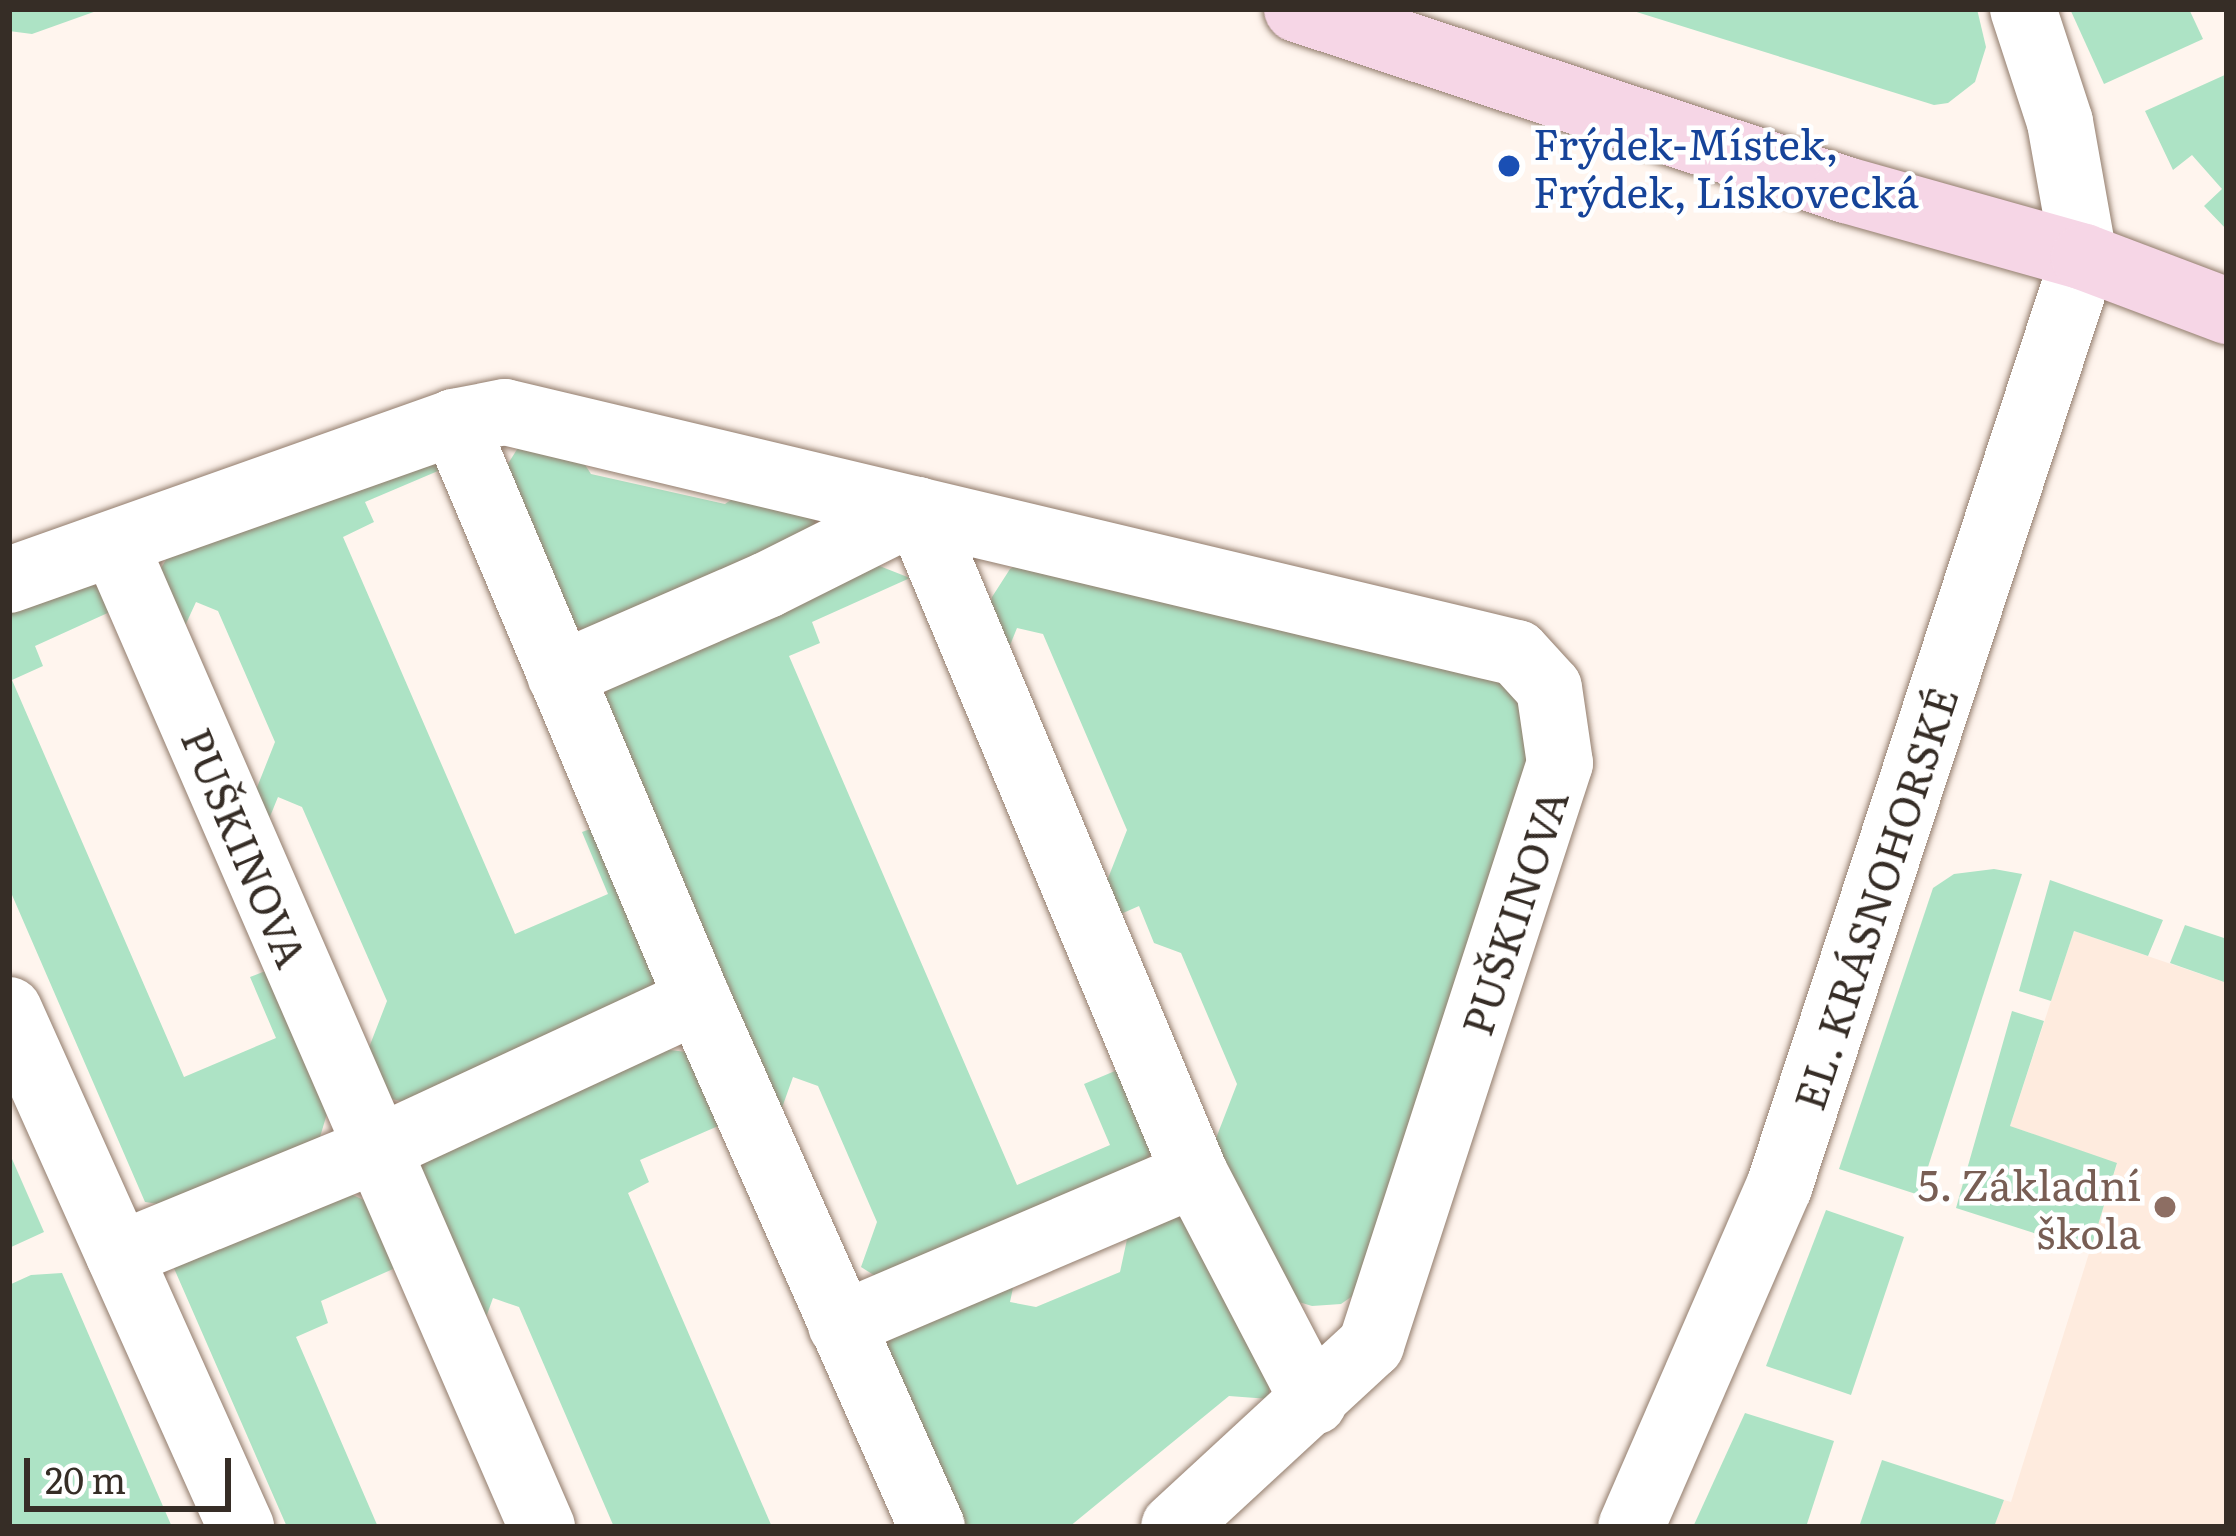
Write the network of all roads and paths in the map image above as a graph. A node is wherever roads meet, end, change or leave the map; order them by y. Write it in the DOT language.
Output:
graph roads {
  1 [pos="1297,9"];
  2 [pos="2023,9"];
  3 [pos="2084,257"];
  4 [pos="2227,311"];
  5 [pos="454,422"];
  6 [pos="917,510"];
  7 [pos="115,545"];
  8 [pos="9,580"];
  9 [pos="560,675"];
  10 [pos="698,1000"];
  11 [pos="9,1010"];
  12 [pos="377,1149"];
  13 [pos="1195,1174"];
  14 [pos="119,1256"];
  15 [pos="841,1325"];
  16 [pos="1314,1402"];
  17 [pos="241,1527"];
  18 [pos="542,1527"];
  19 [pos="932,1527"];
  20 [pos="1174,1527"];
  21 [pos="1631,1527"];
  1 -- 3 [label="main road"];
  2 -- 3 [label="street"];
  3 -- 4 [label="main road"];
  3 -- 21 [label="street, EL. KRÁSNOHORSKÉ"];
  5 -- 6 [label="street, PUŠKINOVA"];
  5 -- 7 [label="street, PUŠKINOVA"];
  5 -- 9 [label="street"];
  6 -- 9 [label="street"];
  6 -- 13 [label="street"];
  6 -- 16 [label="street, PUŠKINOVA"];
  7 -- 8 [label="street, PUŠKINOVA"];
  7 -- 12 [label="street, PUŠKINOVA"];
  9 -- 10 [label="street"];
  10 -- 12 [label="street"];
  10 -- 15 [label="street"];
  11 -- 14 [label="street"];
  12 -- 14 [label="street"];
  12 -- 18 [label="street, PUŠKINOVA"];
  13 -- 15 [label="street"];
  13 -- 16 [label="street"];
  14 -- 17 [label="street"];
  15 -- 19 [label="street"];
  16 -- 20 [label="street, PUŠKINOVA"];
}
